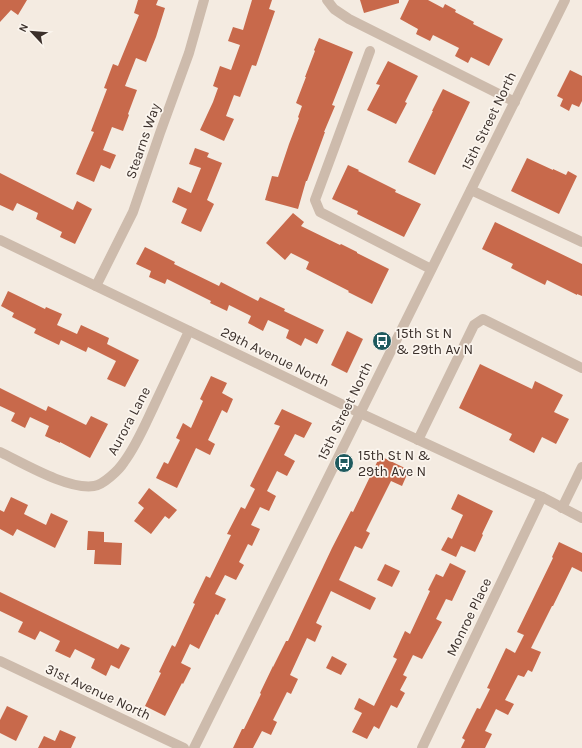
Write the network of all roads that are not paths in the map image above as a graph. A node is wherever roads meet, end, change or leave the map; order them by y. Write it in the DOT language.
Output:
graph roads {
  1 [pos="204,0"];
  2 [pos="327,0"];
  3 [pos="565,0"];
  4 [pos="370,51"];
  5 [pos="515,102"];
  6 [pos="471,190"];
  7 [pos="0,240"];
  8 [pos="582,242"];
  9 [pos="431,269"];
  10 [pos="96,286"];
  11 [pos="189,331"];
  12 [pos="582,368"];
  13 [pos="360,413"];
  14 [pos="418,440"];
  15 [pos="0,452"];
  16 [pos="582,468"];
  17 [pos="542,497"];
  18 [pos="562,508"];
  19 [pos="582,518"];
  20 [pos="0,661"];
  21 [pos="184,748"];
  22 [pos="194,748"];
  23 [pos="422,748"];
  1 -- 10 [label="street, Stearns Way"];
  2 -- 5 [label="street"];
  3 -- 5 [label="street, 15th Street North"];
  4 -- 9 [label="street"];
  5 -- 6 [label="street, 15th Street North"];
  6 -- 8 [label="street"];
  6 -- 9 [label="street, 15th Street North"];
  7 -- 10 [label="street, 29th Avenue North"];
  9 -- 13 [label="street, 15th Street North"];
  10 -- 11 [label="street, 29th Avenue North"];
  11 -- 13 [label="street, 29th Avenue North"];
  11 -- 15 [label="street, Aurora Lane"];
  12 -- 14 [label="street"];
  13 -- 14 [label="street, 29th Avenue North"];
  13 -- 22 [label="street, 15th Street North"];
  14 -- 17 [label="street, 29th Avenue North"];
  16 -- 18 [label="street"];
  17 -- 18 [label="street, 29th Avenue North"];
  17 -- 23 [label="street, Monroe Place"];
  18 -- 19 [label="street, 29th Avenue North"];
  20 -- 21 [label="street, 31st Avenue North"];
}
